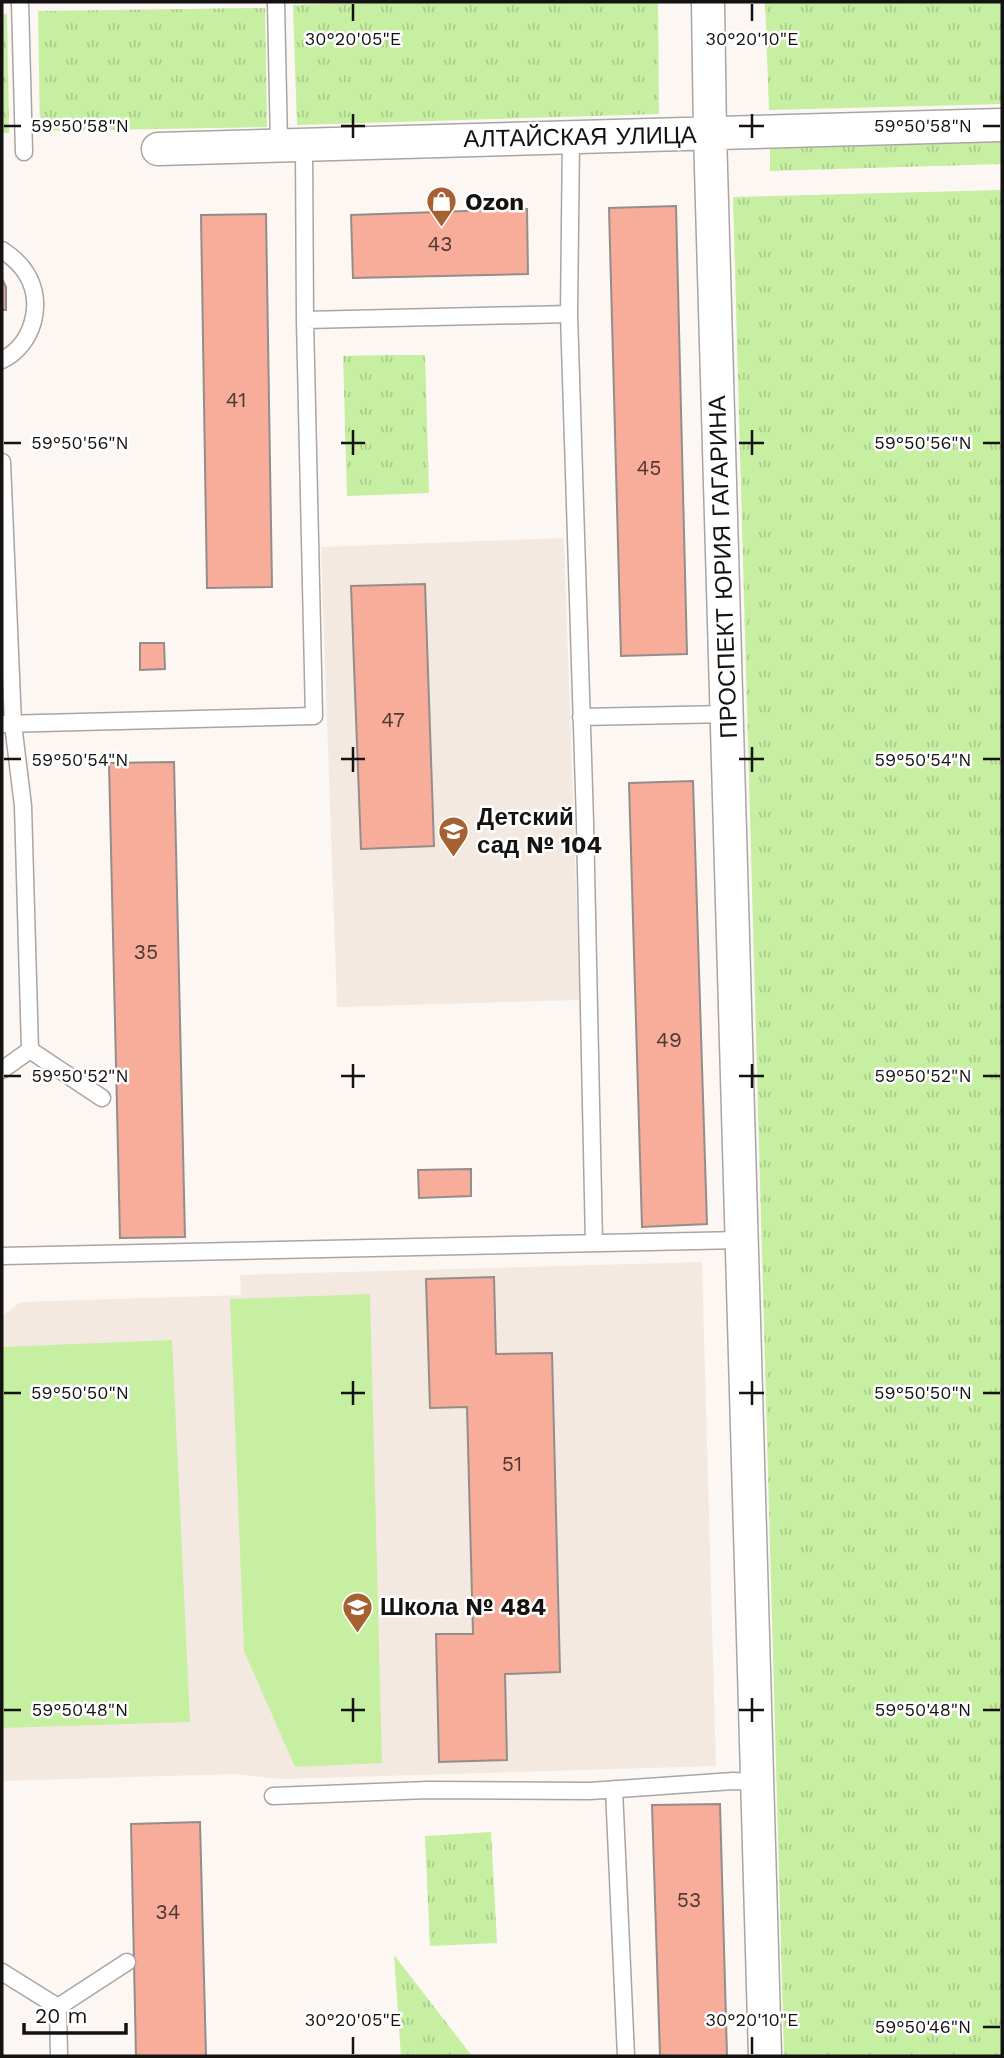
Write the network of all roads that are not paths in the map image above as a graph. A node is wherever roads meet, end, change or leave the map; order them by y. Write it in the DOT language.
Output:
graph roads {
  1 [pos="20,2"];
  2 [pos="276,2"];
  3 [pos="708,2"];
  4 [pos="1002,125"];
  5 [pos="710,134"];
  6 [pos="571,137"];
  7 [pos="291,145"];
  8 [pos="158,149"];
  9 [pos="24,152"];
  10 [pos="2,250"];
  11 [pos="569,314"];
  12 [pos="305,320"];
  13 [pos="2,360"];
  14 [pos="2,462"];
  15 [pos="5,606"];
  16 [pos="728,714"];
  17 [pos="581,717"];
  18 [pos="7,724"];
  19 [pos="30,1050"];
  20 [pos="2,1070"];
  21 [pos="102,1098"];
  22 [pos="741,1240"];
  23 [pos="594,1243"];
  24 [pos="2,1256"];
  25 [pos="757,1782"];
  26 [pos="614,1789"];
  27 [pos="273,1796"];
  28 [pos="127,1962"];
  29 [pos="2,1972"];
  30 [pos="58,2007"];
  31 [pos="60,2056"];
  32 [pos="626,2056"];
  33 [pos="765,2056"];
  1 -- 9 [label="lane"];
  2 -- 7 [label="lane"];
  3 -- 5 [label="street, ПРОСПЕКТ ЮРИЯ ГАГАРИНА"];
  4 -- 5 [label="street, АЛТАЙСКАЯ УЛИЦА"];
  5 -- 6 [label="street, АЛТАЙСКАЯ УЛИЦА"];
  5 -- 16 [label="street, ПРОСПЕКТ ЮРИЯ ГАГАРИНА"];
  6 -- 7 [label="street, АЛТАЙСКАЯ УЛИЦА"];
  6 -- 11 [label="lane"];
  7 -- 8 [label="street, АЛТАЙСКАЯ УЛИЦА"];
  7 -- 12 [label="lane"];
  10 -- 13 [label="lane"];
  11 -- 12 [label="lane"];
  11 -- 17 [label="lane"];
  12 -- 18 [label="lane"];
  14 -- 15 [label="lane"];
  15 -- 18 [label="lane"];
  16 -- 17 [label="lane"];
  16 -- 22 [label="street, ПРОСПЕКТ ЮРИЯ ГАГАРИНА"];
  17 -- 23 [label="lane"];
  18 -- 19 [label="lane"];
  19 -- 20 [label="lane"];
  19 -- 21 [label="lane"];
  22 -- 23 [label="lane"];
  22 -- 25 [label="street, ПРОСПЕКТ ЮРИЯ ГАГАРИНА"];
  23 -- 24 [label="lane"];
  25 -- 26 [label="lane"];
  25 -- 33 [label="street, ПРОСПЕКТ ЮРИЯ ГАГАРИНА"];
  26 -- 27 [label="lane"];
  26 -- 32 [label="lane"];
  28 -- 30 [label="lane"];
  29 -- 30 [label="lane"];
  30 -- 31 [label="lane"];
}
